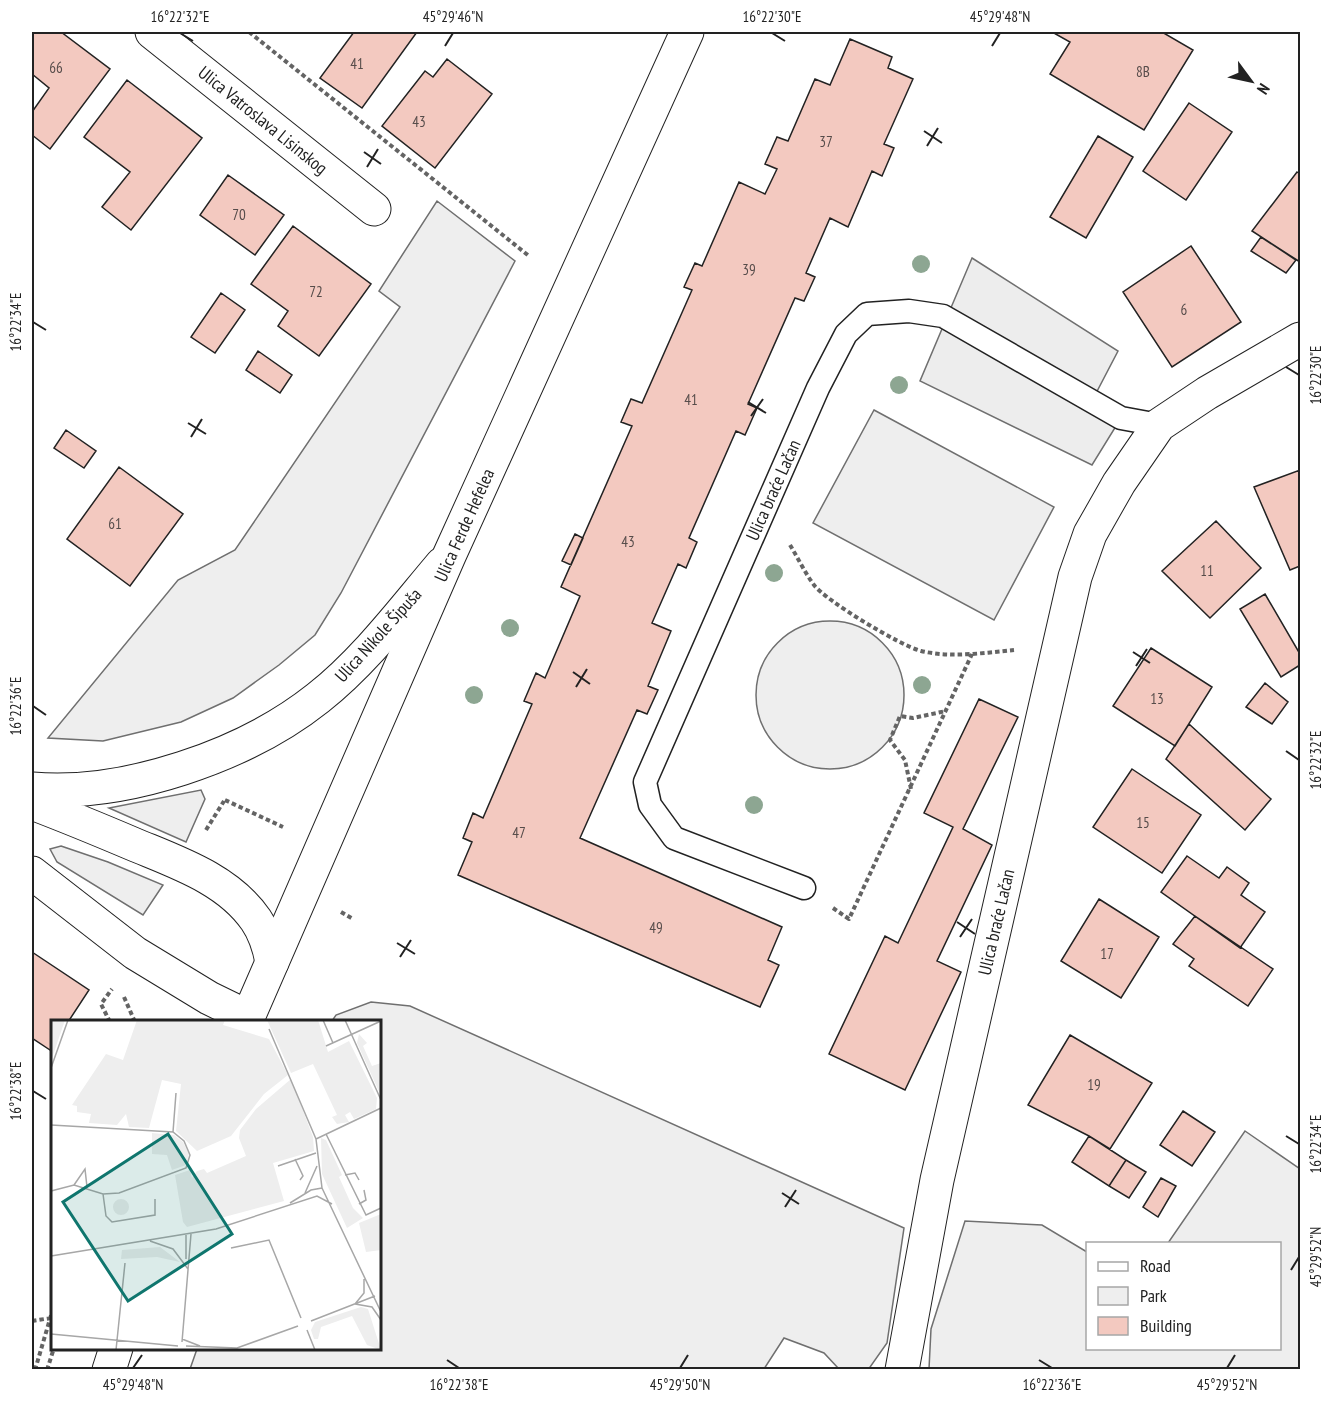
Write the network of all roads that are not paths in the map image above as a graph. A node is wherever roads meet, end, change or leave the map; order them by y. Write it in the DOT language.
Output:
graph roads {
  1 [pos="152,32"];
  2 [pos="687,32"];
  3 [pos="374,209"];
  4 [pos="1300,339"];
  5 [pos="1159,425"];
  6 [pos="449,556"];
  7 [pos="32,789"];
  8 [pos="32,803"];
  9 [pos="32,873"];
  10 [pos="804,888"];
  11 [pos="272,962"];
  12 [pos="247,1019"];
  13 [pos="115,1350"];
  14 [pos="109,1370"];
  15 [pos="902,1370"];
  1 -- 3 [label="street, Ulica Vatroslava Lisinskog"];
  2 -- 6 [label="street, Ulica Ferde Hefelea"];
  4 -- 5 [label="street, Ulica braće Lačan"];
  5 -- 10 [label="lane, Ulica braće Lačan"];
  5 -- 15 [label="street, Ulica braće Lačan"];
  6 -- 7 [label="street, Ulica Nikole Šipuša"];
  6 -- 11 [label="street, Ulica Ferde Hefelea"];
  8 -- 11 [label="street"];
  9 -- 12 [label="street"];
  11 -- 12 [label="street, Ulica Ferde Hefelea"];
  13 -- 14 [label="street"];
}
